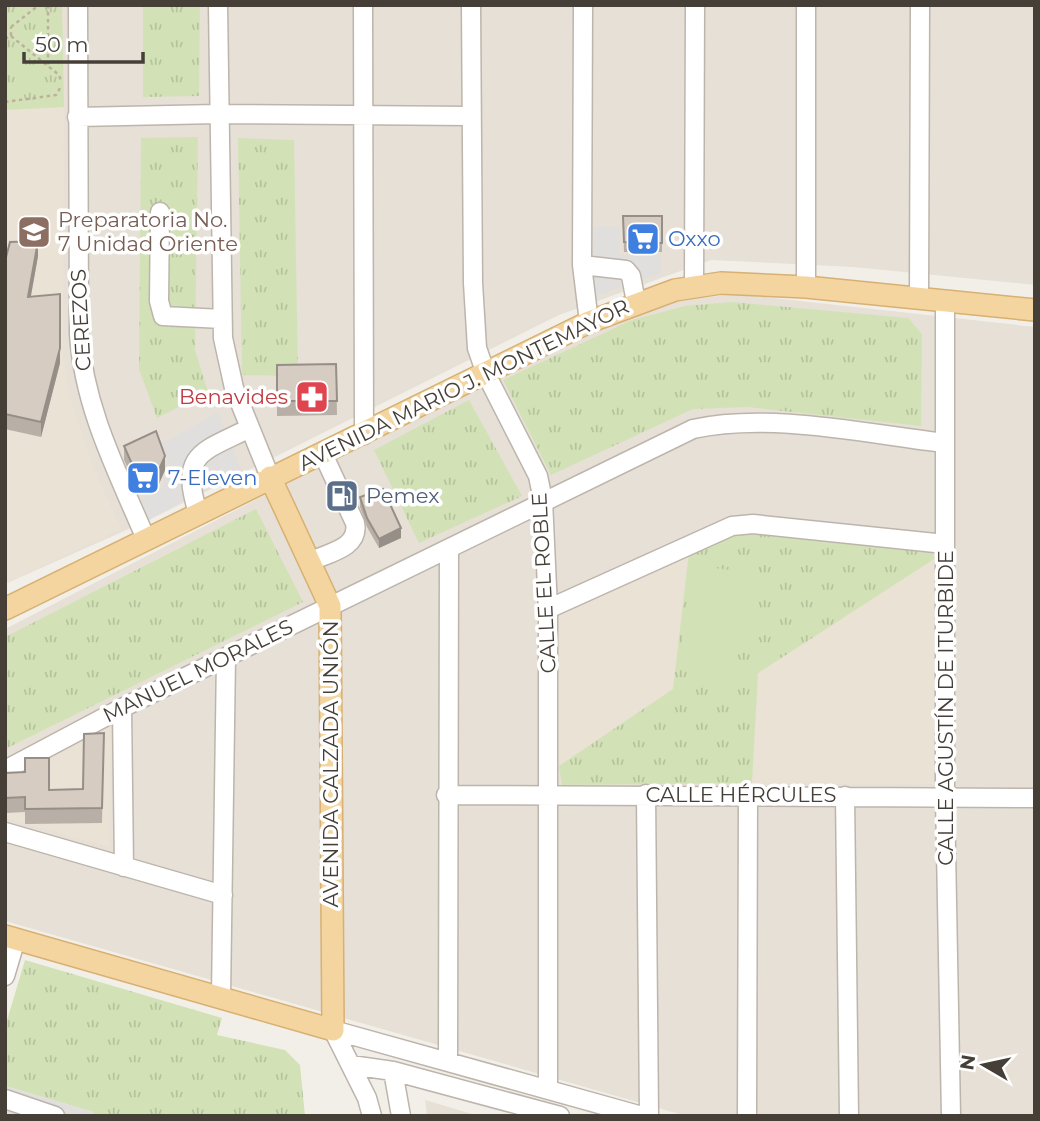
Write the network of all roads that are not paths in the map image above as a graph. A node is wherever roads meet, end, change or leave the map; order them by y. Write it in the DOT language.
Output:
graph roads {
  1 [pos="78,5"];
  2 [pos="218,5"];
  3 [pos="363,5"];
  4 [pos="471,5"];
  5 [pos="583,5"];
  6 [pos="695,5"];
  7 [pos="806,5"];
  8 [pos="920,5"];
  9 [pos="217,114"];
  10 [pos="470,116"];
  11 [pos="77,117"];
  12 [pos="362,117"];
  13 [pos="160,212"];
  14 [pos="582,265"];
  15 [pos="694,285"];
  16 [pos="806,287"];
  17 [pos="919,298"];
  18 [pos="945,301"];
  19 [pos="636,302"];
  20 [pos="1035,310"];
  21 [pos="222,320"];
  22 [pos="589,322"];
  23 [pos="486,374"];
  24 [pos="250,428"];
  25 [pos="363,435"];
  26 [pos="945,443"];
  27 [pos="323,454"];
  28 [pos="270,478"];
  29 [pos="543,500"];
  30 [pos="198,513"];
  31 [pos="146,539"];
  32 [pos="946,544"];
  33 [pos="449,551"];
  34 [pos="311,561"];
  35 [pos="330,606"];
  36 [pos="5,608"];
  37 [pos="548,609"];
  38 [pos="226,657"];
  39 [pos="122,709"];
  40 [pos="5,770"];
  41 [pos="646,794"];
  42 [pos="446,795"];
  43 [pos="548,795"];
  44 [pos="748,796"];
  45 [pos="845,796"];
  46 [pos="945,796"];
  47 [pos="1035,798"];
  48 [pos="5,832"];
  49 [pos="124,867"];
  50 [pos="223,895"];
  51 [pos="10,937"];
  52 [pos="5,976"];
  53 [pos="220,996"];
  54 [pos="332,1030"];
  55 [pos="448,1062"];
  56 [pos="351,1065"];
  57 [pos="393,1071"];
  58 [pos="548,1090"];
  59 [pos="5,1099"];
  60 [pos="531,1111"];
  61 [pos="55,1116"];
  62 [pos="372,1116"];
  63 [pos="401,1116"];
  64 [pos="559,1116"];
  65 [pos="642,1116"];
  66 [pos="649,1116"];
  67 [pos="747,1116"];
  68 [pos="849,1116"];
  69 [pos="951,1116"];
  1 -- 11 [label="street, CEREZOS"];
  2 -- 9 [label="street, AVENIDA CALZADA UNIÓN"];
  3 -- 12 [label="street"];
  4 -- 10 [label="street, CALLE EL ROBLE"];
  5 -- 14 [label="street"];
  6 -- 15 [label="street"];
  7 -- 16 [label="street"];
  8 -- 17 [label="street"];
  9 -- 11 [label="street"];
  9 -- 12 [label="street"];
  9 -- 21 [label="street, AVENIDA CALZADA UNIÓN"];
  10 -- 12 [label="street"];
  10 -- 23 [label="street, CALLE EL ROBLE"];
  11 -- 31 [label="street, CEREZOS"];
  12 -- 25 [label="street"];
  13 -- 21 [label="street"];
  14 -- 19 [label="street"];
  14 -- 22 [label="street"];
  15 -- 16 [label="main road, AVENIDA MARIO J. MONTEMAYOR"];
  15 -- 19 [label="main road, AVENIDA MARIO J. MONTEMAYOR"];
  16 -- 17 [label="main road, AVENIDA MARIO J. MONTEMAYOR"];
  17 -- 18 [label="main road, AVENIDA MARIO J. MONTEMAYOR"];
  18 -- 20 [label="main road, AVENIDA MARIO J. MONTEMAYOR"];
  18 -- 26 [label="street, CALLE AGUSTÍN DE ITURBIDE"];
  19 -- 22 [label="main road, AVENIDA MARIO J. MONTEMAYOR"];
  21 -- 24 [label="street, AVENIDA CALZADA UNIÓN"];
  22 -- 23 [label="main road, AVENIDA MARIO J. MONTEMAYOR"];
  23 -- 25 [label="main road, AVENIDA MARIO J. MONTEMAYOR"];
  23 -- 29 [label="street, CALLE EL ROBLE"];
  24 -- 28 [label="street, AVENIDA CALZADA UNIÓN"];
  24 -- 30 [label="street"];
  25 -- 27 [label="main road, AVENIDA MARIO J. MONTEMAYOR"];
  26 -- 29 [label="street, MANUEL MORALES"];
  26 -- 32 [label="street, CALLE AGUSTÍN DE ITURBIDE"];
  27 -- 28 [label="main road, AVENIDA MARIO J. MONTEMAYOR"];
  27 -- 34 [label="street"];
  28 -- 30 [label="main road, AVENIDA MARIO J. MONTEMAYOR"];
  28 -- 34 [label="main road, AVENIDA CALZADA UNIÓN"];
  29 -- 33 [label="street, MANUEL MORALES"];
  29 -- 37 [label="street, CALLE EL ROBLE"];
  30 -- 31 [label="main road, AVENIDA MARIO J. MONTEMAYOR"];
  31 -- 36 [label="main road, AVENIDA MARIO J. MONTEMAYOR"];
  32 -- 37 [label="street"];
  32 -- 46 [label="street, CALLE AGUSTÍN DE ITURBIDE"];
  33 -- 35 [label="street, MANUEL MORALES"];
  33 -- 42 [label="street"];
  34 -- 35 [label="main road, AVENIDA CALZADA UNIÓN"];
  35 -- 38 [label="street, MANUEL MORALES"];
  35 -- 54 [label="main road, AVENIDA CALZADA UNIÓN"];
  37 -- 43 [label="street, CALLE EL ROBLE"];
  38 -- 39 [label="street, MANUEL MORALES"];
  38 -- 50 [label="street"];
  39 -- 40 [label="street, MANUEL MORALES"];
  39 -- 49 [label="street"];
  41 -- 43 [label="street, CALLE HÉRCULES"];
  41 -- 44 [label="street, CALLE HÉRCULES"];
  41 -- 66 [label="street"];
  42 -- 43 [label="street, CALLE HÉRCULES"];
  42 -- 55 [label="street"];
  43 -- 58 [label="street, CALLE EL ROBLE"];
  44 -- 45 [label="street, CALLE HÉRCULES"];
  44 -- 67 [label="street"];
  45 -- 46 [label="street, CALLE HÉRCULES"];
  45 -- 68 [label="street"];
  46 -- 47 [label="street, CALLE HÉRCULES"];
  46 -- 69 [label="street, CALLE AGUSTÍN DE ITURBIDE"];
  48 -- 49 [label="street"];
  49 -- 50 [label="street"];
  50 -- 53 [label="street"];
  51 -- 52 [label="street"];
  51 -- 53 [label="main road"];
  53 -- 54 [label="main road"];
  54 -- 55 [label="street"];
  54 -- 56 [label="street, AVENIDA CALZADA UNIÓN"];
  55 -- 58 [label="street"];
  56 -- 57 [label="street"];
  56 -- 62 [label="street, AVENIDA CALZADA UNIÓN"];
  57 -- 60 [label="street"];
  57 -- 63 [label="street"];
  58 -- 65 [label="street"];
  59 -- 61 [label="street"];
  60 -- 64 [label="street"];
}
